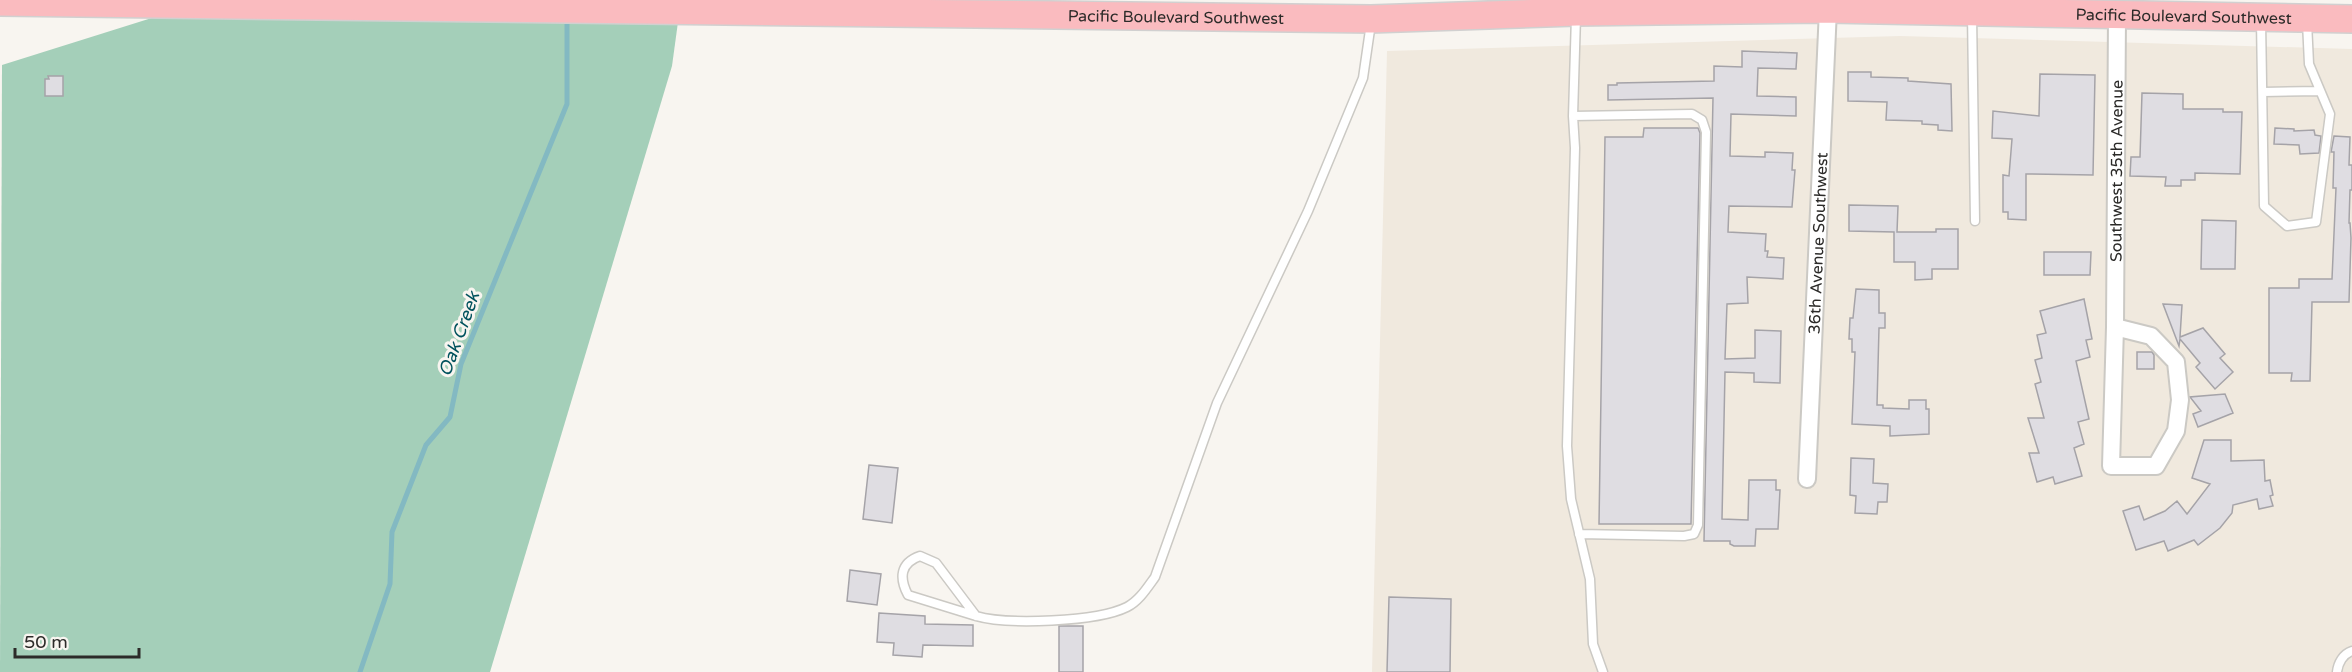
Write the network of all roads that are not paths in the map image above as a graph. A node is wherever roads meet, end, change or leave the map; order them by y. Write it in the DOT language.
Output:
graph roads {
  1 [pos="0,2"];
  2 [pos="329,3"];
  3 [pos="1779,5"];
  4 [pos="2044,7"];
  5 [pos="1513,8"];
  6 [pos="1828,9"];
  7 [pos="1576,12"];
  8 [pos="1972,12"];
  9 [pos="2117,16"];
  10 [pos="2261,18"];
  11 [pos="2307,19"];
  12 [pos="2352,19"];
  13 [pos="1371,20"];
  14 [pos="2320,91"];
  15 [pos="2263,92"];
  16 [pos="1573,116"];
  17 [pos="1975,221"];
  18 [pos="2115,327"];
  19 [pos="1807,479"];
  20 [pos="1580,534"];
  21 [pos="976,616"];
  22 [pos="2352,651"];
  23 [pos="1603,672"];
  24 [pos="2337,672"];
  1 -- 2 [label="main road, Pacific Boulevard Southwest"];
  2 -- 13 [label="main road, Pacific Boulevard Southwest"];
  3 -- 6 [label="main road, Pacific Boulevard Southwest"];
  3 -- 7 [label="main road, Pacific Boulevard Southwest"];
  4 -- 8 [label="main road, Pacific Boulevard Southwest"];
  4 -- 9 [label="main road, Pacific Boulevard Southwest"];
  5 -- 7 [label="main road, Pacific Boulevard Southwest"];
  5 -- 13 [label="main road, Pacific Boulevard Southwest"];
  6 -- 8 [label="main road, Pacific Boulevard Southwest"];
  6 -- 19 [label="street, 36th Avenue Southwest"];
  7 -- 16 [label="lane"];
  8 -- 17 [label="lane"];
  9 -- 10 [label="main road, Pacific Boulevard Southwest"];
  9 -- 18 [label="street, Southwest 35th Avenue"];
  10 -- 11 [label="main road, Pacific Boulevard Southwest"];
  10 -- 15 [label="lane"];
  11 -- 12 [label="main road, Pacific Boulevard Southwest"];
  11 -- 14 [label="lane"];
  13 -- 21 [label="lane"];
  14 -- 15 [label="lane"];
  14 -- 15 [label="lane"];
  16 -- 20 [label="lane"];
  16 -- 20 [label="lane"];
  18 -- 18 [label="street, Southwest 35th Avenue"];
  20 -- 23 [label="lane"];
  21 -- 21 [label="lane"];
  22 -- 24 [label="lane"];
}
